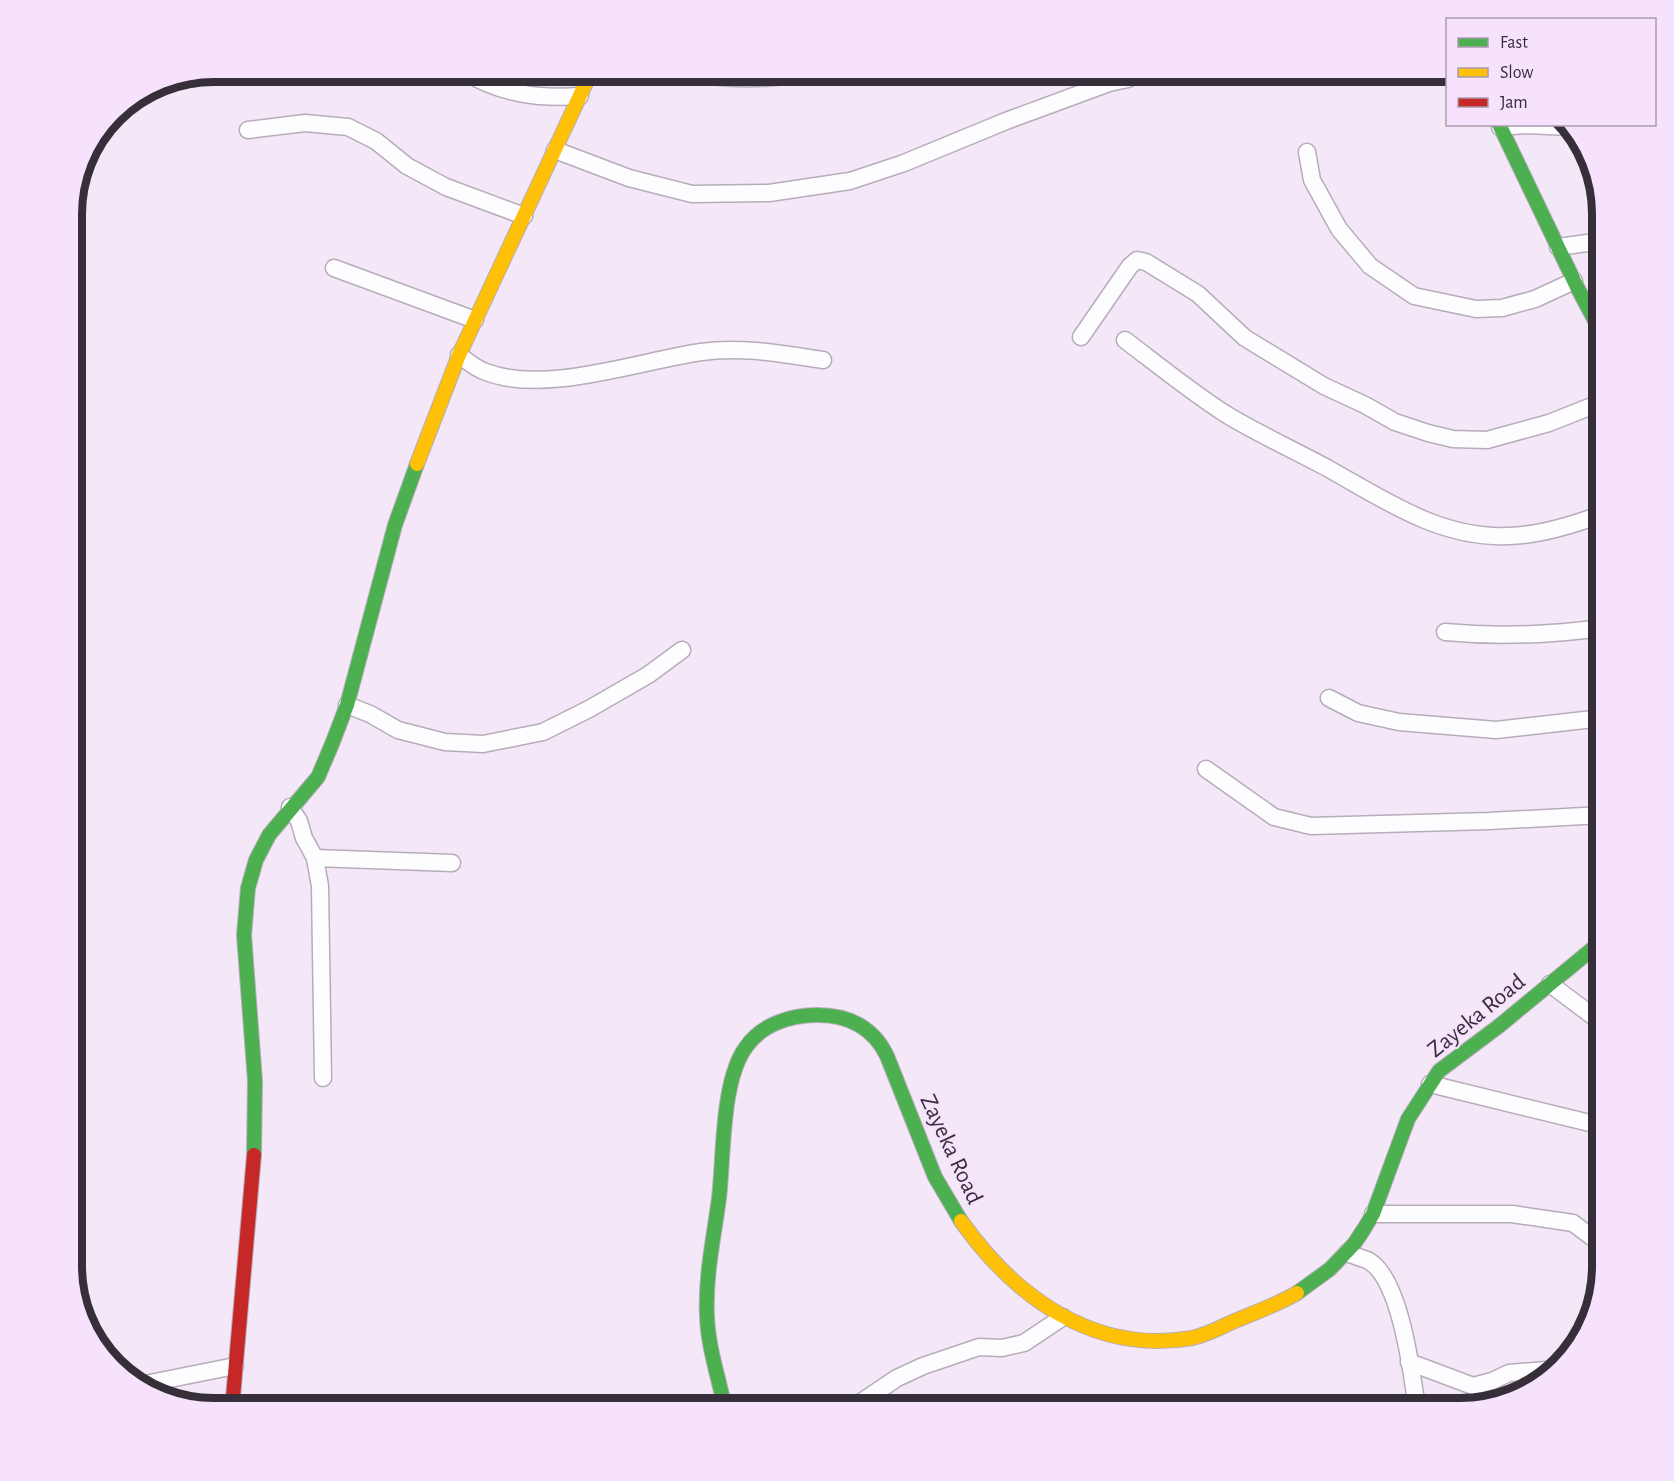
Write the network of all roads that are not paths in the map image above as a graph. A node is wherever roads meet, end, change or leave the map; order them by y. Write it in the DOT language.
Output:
graph roads {
  1 [pos="484,82"];
  2 [pos="586,82"];
  3 [pos="1114,82"];
  4 [pos="580,96"];
  5 [pos="1500,126"];
  6 [pos="248,130"];
  7 [pos="555,150"];
  8 [pos="1307,152"];
  9 [pos="524,216"];
  10 [pos="1591,242"];
  11 [pos="1558,247"];
  12 [pos="334,268"];
  13 [pos="1574,281"];
  14 [pos="1591,311"];
  15 [pos="475,320"];
  16 [pos="1081,337"];
  17 [pos="1125,340"];
  18 [pos="459,355"];
  19 [pos="823,360"];
  20 [pos="1591,406"];
  21 [pos="1591,518"];
  22 [pos="1591,629"];
  23 [pos="1445,632"];
  24 [pos="682,651"];
  25 [pos="1329,698"];
  26 [pos="347,705"];
  27 [pos="1591,719"];
  28 [pos="1206,769"];
  29 [pos="290,807"];
  30 [pos="1592,815"];
  31 [pos="315,858"];
  32 [pos="452,863"];
  33 [pos="1592,950"];
  34 [pos="1550,984"];
  35 [pos="1592,1015"];
  36 [pos="323,1078"];
  37 [pos="1430,1084"];
  38 [pos="1592,1124"];
  39 [pos="1373,1214"];
  40 [pos="1592,1237"];
  41 [pos="1347,1253"];
  42 [pos="1063,1317"];
  43 [pos="1409,1362"];
  44 [pos="236,1366"];
  45 [pos="1541,1370"];
  46 [pos="152,1383"];
  47 [pos="233,1398"];
  48 [pos="722,1398"];
  49 [pos="867,1398"];
  50 [pos="1416,1398"];
  1 -- 4 [label="street"];
  2 -- 4 [label="street"];
  3 -- 7 [label="street"];
  4 -- 7 [label="street"];
  5 -- 11 [label="street"];
  6 -- 9 [label="street"];
  7 -- 9 [label="street"];
  8 -- 13 [label="street"];
  9 -- 15 [label="street"];
  10 -- 11 [label="street"];
  11 -- 13 [label="street"];
  12 -- 15 [label="street"];
  13 -- 14 [label="street"];
  15 -- 18 [label="street"];
  16 -- 20 [label="street"];
  17 -- 21 [label="street"];
  18 -- 19 [label="street"];
  18 -- 26 [label="street"];
  22 -- 23 [label="street"];
  24 -- 26 [label="street"];
  25 -- 27 [label="street"];
  26 -- 29 [label="street"];
  28 -- 30 [label="street"];
  29 -- 31 [label="street"];
  29 -- 44 [label="street"];
  31 -- 32 [label="street"];
  31 -- 36 [label="street"];
  33 -- 34 [label="street, Zayeka Road"];
  34 -- 35 [label="street"];
  34 -- 37 [label="street, Zayeka Road"];
  37 -- 38 [label="street"];
  37 -- 39 [label="street, Zayeka Road"];
  39 -- 40 [label="street"];
  39 -- 41 [label="street, Zayeka Road"];
  41 -- 42 [label="street, Zayeka Road"];
  41 -- 43 [label="street"];
  42 -- 48 [label="street, Zayeka Road"];
  42 -- 49 [label="street"];
  43 -- 45 [label="street"];
  43 -- 50 [label="street"];
  44 -- 46 [label="street"];
  44 -- 47 [label="street"];
}
